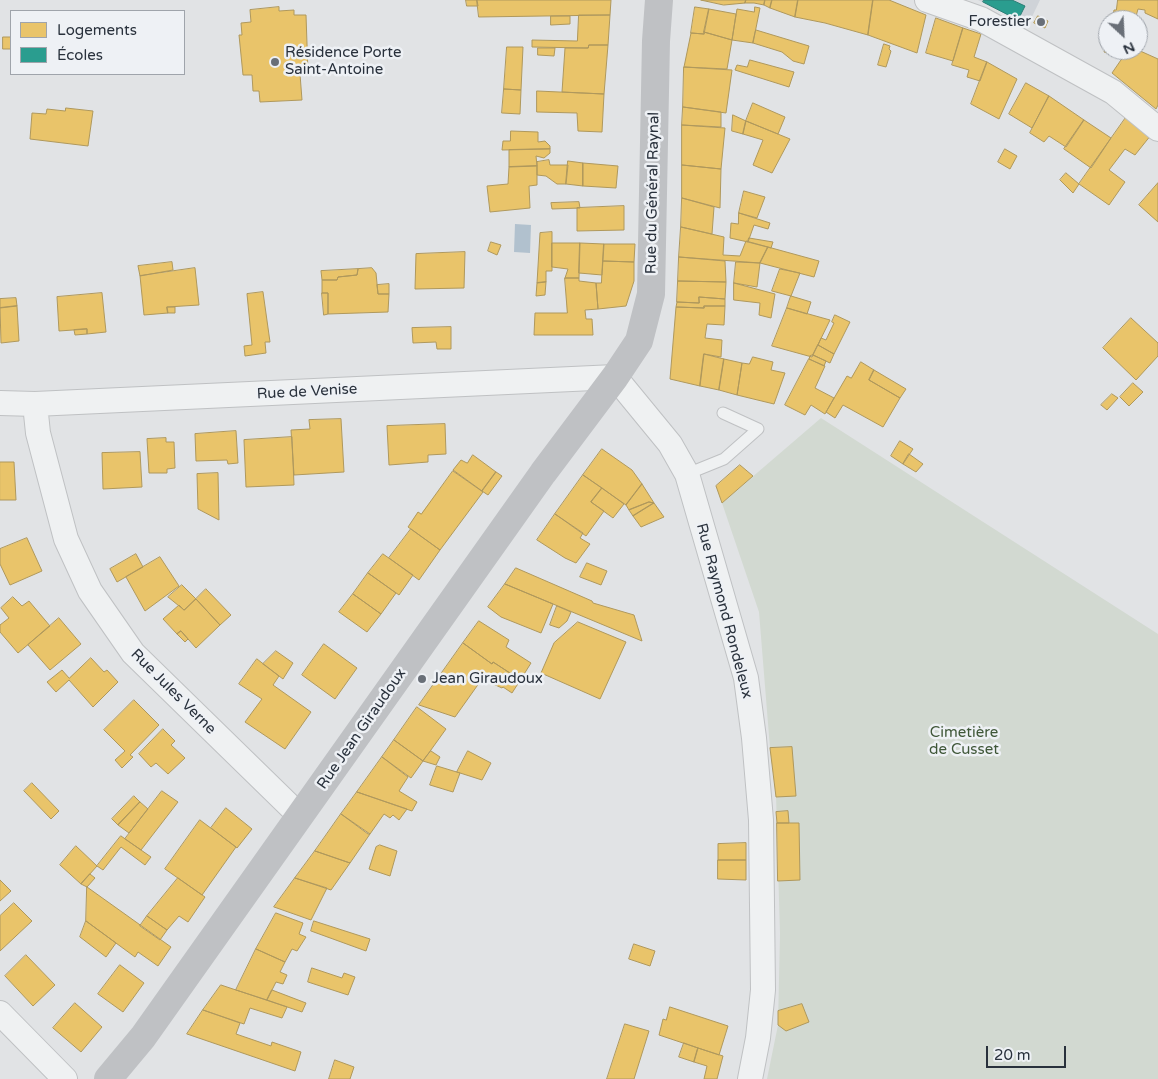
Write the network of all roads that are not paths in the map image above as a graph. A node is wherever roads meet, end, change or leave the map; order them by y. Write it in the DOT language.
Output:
graph roads {
  1 [pos="659,0"];
  2 [pos="927,0"];
  3 [pos="1158,129"];
  4 [pos="614,378"];
  5 [pos="0,403"];
  6 [pos="35,404"];
  7 [pos="724,413"];
  8 [pos="687,474"];
  9 [pos="300,816"];
  10 [pos="0,1013"];
  11 [pos="65,1079"];
  12 [pos="108,1079"];
  13 [pos="750,1079"];
  1 -- 4 [label="main road, Rue du Général Raynal"];
  2 -- 3 [label="street"];
  4 -- 6 [label="street, Rue de Venise"];
  4 -- 8 [label="street, Rue Raymond Rondeleux"];
  4 -- 9 [label="main road, Rue Jean Giraudoux"];
  5 -- 6 [label="street, Rue de Venise"];
  6 -- 9 [label="street, Rue Jules Verne"];
  7 -- 8 [label="lane"];
  8 -- 13 [label="street, Rue Raymond Rondeleux"];
  9 -- 12 [label="main road, Rue Jean Giraudoux"];
  10 -- 11 [label="street"];
}
